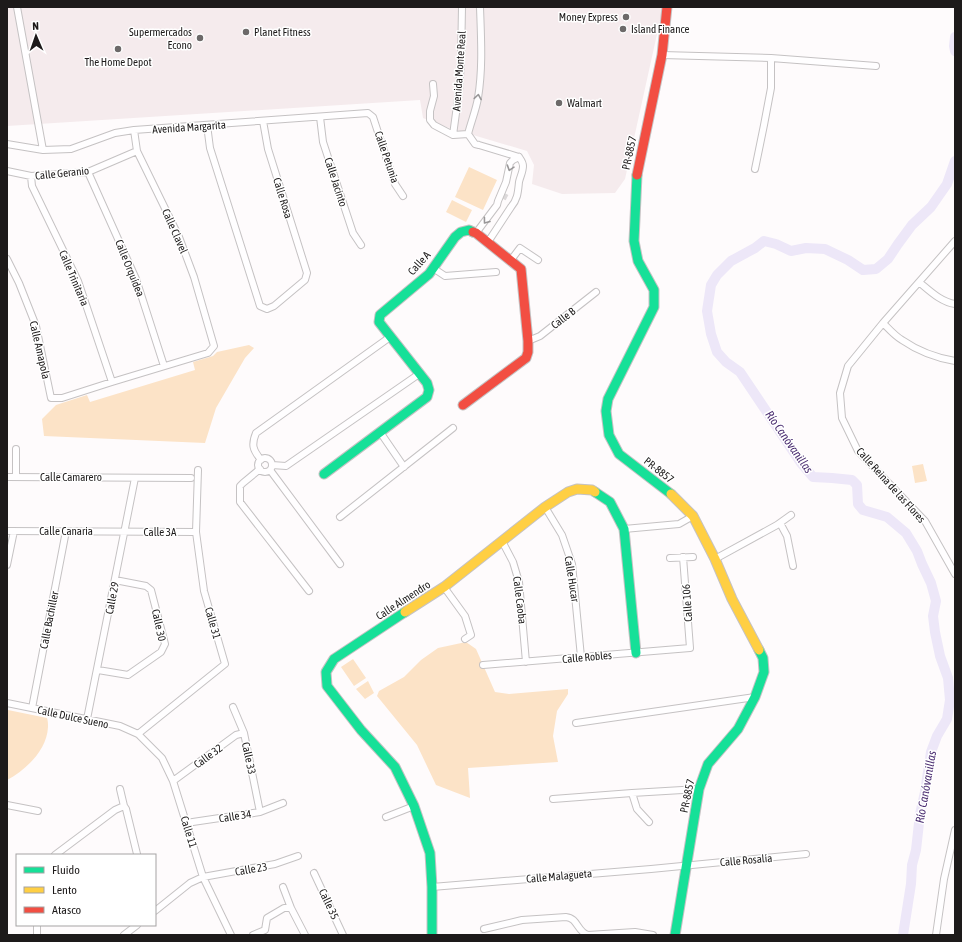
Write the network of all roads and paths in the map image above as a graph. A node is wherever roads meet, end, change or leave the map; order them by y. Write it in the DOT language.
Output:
graph roads {
  1 [pos="17,7"];
  2 [pos="462,7"];
  3 [pos="480,7"];
  4 [pos="667,7"];
  5 [pos="662,55"];
  6 [pos="771,58"];
  7 [pos="876,66"];
  8 [pos="433,84"];
  9 [pos="320,117"];
  10 [pos="373,117"];
  11 [pos="263,121"];
  12 [pos="207,125"];
  13 [pos="134,130"];
  14 [pos="468,134"];
  15 [pos="453,135"];
  16 [pos="7,144"];
  17 [pos="43,150"];
  18 [pos="137,151"];
  19 [pos="519,157"];
  20 [pos="755,169"];
  21 [pos="7,171"];
  22 [pos="88,172"];
  23 [pos="31,176"];
  24 [pos="506,183"];
  25 [pos="506,191"];
  26 [pos="403,196"];
  27 [pos="504,199"];
  28 [pos="497,205"];
  29 [pos="476,233"];
  30 [pos="955,241"];
  31 [pos="488,242"];
  32 [pos="360,245"];
  33 [pos="7,259"];
  34 [pos="511,260"];
  35 [pos="538,260"];
  36 [pos="433,268"];
  37 [pos="496,272"];
  38 [pos="920,282"];
  39 [pos="596,292"];
  40 [pos="955,304"];
  41 [pos="883,323"];
  42 [pos="390,337"];
  43 [pos="528,341"];
  44 [pos="955,360"];
  45 [pos="164,366"];
  46 [pos="419,374"];
  47 [pos="112,382"];
  48 [pos="463,405"];
  49 [pos="453,428"];
  50 [pos="380,432"];
  51 [pos="16,449"];
  52 [pos="261,460"];
  53 [pos="404,467"];
  54 [pos="271,468"];
  55 [pos="260,469"];
  56 [pos="198,470"];
  57 [pos="324,474"];
  58 [pos="7,477"];
  59 [pos="16,477"];
  60 [pos="135,478"];
  61 [pos="191,478"];
  62 [pos="545,507"];
  63 [pos="792,515"];
  64 [pos="693,516"];
  65 [pos="340,517"];
  66 [pos="780,523"];
  67 [pos="624,529"];
  68 [pos="10,531"];
  69 [pos="66,531"];
  70 [pos="124,532"];
  71 [pos="196,532"];
  72 [pos="502,541"];
  73 [pos="683,557"];
  74 [pos="693,557"];
  75 [pos="670,558"];
  76 [pos="715,559"];
  77 [pos="340,564"];
  78 [pos="7,565"];
  79 [pos="793,566"];
  80 [pos="955,574"];
  81 [pos="115,580"];
  82 [pos="444,587"];
  83 [pos="309,591"];
  84 [pos="466,638"];
  85 [pos="690,648"];
  86 [pos="636,653"];
  87 [pos="581,657"];
  88 [pos="526,662"];
  89 [pos="484,665"];
  90 [pos="98,670"];
  91 [pos="755,697"];
  92 [pos="7,703"];
  93 [pos="233,706"];
  94 [pos="32,708"];
  95 [pos="87,719"];
  96 [pos="576,723"];
  97 [pos="244,732"];
  98 [pos="138,734"];
  99 [pos="173,781"];
  100 [pos="699,789"];
  101 [pos="120,790"];
  102 [pos="632,793"];
  103 [pos="553,799"];
  104 [pos="283,803"];
  105 [pos="7,805"];
  106 [pos="124,806"];
  107 [pos="414,806"];
  108 [pos="38,811"];
  109 [pos="260,812"];
  110 [pos="386,817"];
  111 [pos="649,822"];
  112 [pos="186,823"];
  113 [pos="955,830"];
  114 [pos="56,854"];
  115 [pos="137,854"];
  116 [pos="806,854"];
  117 [pos="298,856"];
  118 [pos="687,865"];
  119 [pos="314,873"];
  120 [pos="203,877"];
  121 [pos="283,887"];
  122 [pos="432,887"];
  123 [pos="291,908"];
  124 [pos="156,910"];
  125 [pos="136,926"];
  126 [pos="484,929"];
  127 [pos="267,932"];
  128 [pos="305,934"];
  129 [pos="124,935"];
  130 [pos="231,935"];
  131 [pos="253,935"];
  132 [pos="343,935"];
  133 [pos="432,935"];
  134 [pos="653,935"];
  135 [pos="675,935"];
  136 [pos="936,935"];
  1 -- 17 [label="street"];
  2 -- 15 [label="street, Avenida Monte Real"];
  14 -- 3 [label="street, Avenida Monte Real, one-way"];
  4 -- 5 [label="street, PR-8857"];
  5 -- 6 [label="street"];
  5 -- 64 [label="street, PR-8857"];
  6 -- 7 [label="street"];
  6 -- 20 [label="street"];
  8 -- 15 [label="street"];
  9 -- 10 [label="street, Avenida Margarita"];
  9 -- 11 [label="street, Avenida Margarita"];
  9 -- 32 [label="street, Calle Jacinto"];
  10 -- 26 [label="street, Calle Petunia"];
  11 -- 12 [label="street, Avenida Margarita"];
  11 -- 12 [label="street, Calle Rosa"];
  12 -- 13 [label="street, Avenida Margarita"];
  13 -- 17 [label="street, Avenida Margarita"];
  13 -- 18 [label="street, Calle Clavel"];
  14 -- 15 [label="street"];
  14 -- 19 [label="street"];
  16 -- 17 [label="street, Avenida Margarita"];
  18 -- 22 [label="street, Calle Geranio"];
  18 -- 45 [label="street, Calle Clavel"];
  19 -- 24 [label="street, one-way"];
  19 -- 31 [label="street"];
  21 -- 23 [label="street, Calle Geranio"];
  22 -- 23 [label="street, Calle Geranio"];
  22 -- 45 [label="street, Calle Orquídea"];
  23 -- 47 [label="street, Calle Trinitaria"];
  24 -- 25 [label="street"];
  24 -- 28 [label="street"];
  27 -- 28 [label="street"];
  28 -- 29 [label="street, one-way"];
  29 -- 31 [label="street"];
  29 -- 36 [label="street, Calle A"];
  30 -- 38 [label="street, Calle Reina de las Flores"];
  31 -- 34 [label="street"];
  33 -- 47 [label="street, Calle Amapola"];
  34 -- 35 [label="street"];
  34 -- 43 [label="street"];
  36 -- 37 [label="street"];
  36 -- 42 [label="street, Calle A"];
  38 -- 40 [label="street"];
  38 -- 41 [label="street, Calle Reina de las Flores"];
  39 -- 43 [label="street, Calle B"];
  41 -- 44 [label="street"];
  41 -- 80 [label="street, Calle Reina de las Flores"];
  42 -- 46 [label="street, Calle A"];
  42 -- 52 [label="street"];
  43 -- 48 [label="street"];
  45 -- 47 [label="street"];
  46 -- 50 [label="street, Calle A"];
  46 -- 54 [label="street"];
  49 -- 53 [label="street"];
  50 -- 53 [label="street"];
  50 -- 57 [label="street, Calle A"];
  51 -- 59 [label="street"];
  52 -- 54 [label="street"];
  52 -- 55 [label="street"];
  53 -- 65 [label="street"];
  54 -- 55 [label="street"];
  54 -- 77 [label="street"];
  55 -- 83 [label="street"];
  56 -- 71 [label="street, Calle 31"];
  58 -- 59 [label="street, Calle Camarero"];
  59 -- 60 [label="street, Calle Camarero"];
  60 -- 61 [label="street, Calle Camarero"];
  60 -- 70 [label="street, Calle 29"];
  62 -- 67 [label="street, Calle Almendro"];
  62 -- 72 [label="street, Calle Almendro"];
  62 -- 87 [label="street, Calle Hucar"];
  63 -- 66 [label="street"];
  64 -- 67 [label="street"];
  64 -- 76 [label="street, PR-8857"];
  66 -- 76 [label="street"];
  66 -- 79 [label="street"];
  67 -- 86 [label="street, Calle Almendro"];
  68 -- 69 [label="street, Calle Canaria"];
  68 -- 78 [label="street"];
  69 -- 70 [label="street, Calle Canaria"];
  69 -- 94 [label="street, Calle Bachiller"];
  70 -- 71 [label="street, Calle 3A"];
  70 -- 81 [label="street, Calle 29"];
  71 -- 98 [label="street, Calle 31"];
  72 -- 82 [label="street, Calle Almendro"];
  72 -- 88 [label="street, Calle Caoba"];
  73 -- 74 [label="street"];
  73 -- 75 [label="street"];
  73 -- 85 [label="street, Calle 106"];
  76 -- 91 [label="street, PR-8857"];
  81 -- 90 [label="street, Calle 29"];
  81 -- 90 [label="street, Calle 30"];
  82 -- 84 [label="street"];
  82 -- 107 [label="street, Calle Almendro"];
  85 -- 86 [label="street, Calle Robles"];
  86 -- 87 [label="street, Calle Robles"];
  87 -- 88 [label="street, Calle Robles"];
  88 -- 89 [label="street, Calle Robles"];
  90 -- 95 [label="street, Calle 29"];
  91 -- 96 [label="street"];
  91 -- 100 [label="street, PR-8857"];
  92 -- 94 [label="street, Calle Dulce Sueno"];
  93 -- 97 [label="street, Calle 33"];
  94 -- 95 [label="street, Calle Dulce Sueno"];
  95 -- 98 [label="street, Calle Dulce Sueno"];
  97 -- 99 [label="street, Calle 32"];
  97 -- 109 [label="street, Calle 33"];
  98 -- 99 [label="street, Calle 11"];
  99 -- 112 [label="street, Calle 11"];
  100 -- 102 [label="street"];
  100 -- 118 [label="street, PR-8857"];
  101 -- 106 [label="street"];
  102 -- 103 [label="street"];
  102 -- 111 [label="street"];
  104 -- 109 [label="street, Calle 34"];
  105 -- 108 [label="street"];
  106 -- 114 [label="street"];
  106 -- 115 [label="street"];
  107 -- 110 [label="street"];
  107 -- 122 [label="street, Calle Almendro"];
  109 -- 112 [label="street, Calle 34"];
  112 -- 120 [label="street, Calle 11"];
  113 -- 136 [label="street"];
  116 -- 118 [label="street, Calle Rosalía"];
  117 -- 120 [label="street, Calle 23"];
  118 -- 122 [label="street, Calle Malagueta"];
  118 -- 135 [label="street, PR-8857"];
  119 -- 132 [label="street, Calle 35"];
  120 -- 124 [label="street, Calle 23"];
  120 -- 130 [label="street, Calle 11"];
  121 -- 123 [label="street"];
  122 -- 133 [label="street, Calle Almendro"];
  123 -- 127 [label="street"];
  123 -- 128 [label="street"];
  125 -- 129 [label="street"];
  126 -- 134 [label="street"];
  127 -- 131 [label="street"];
}
